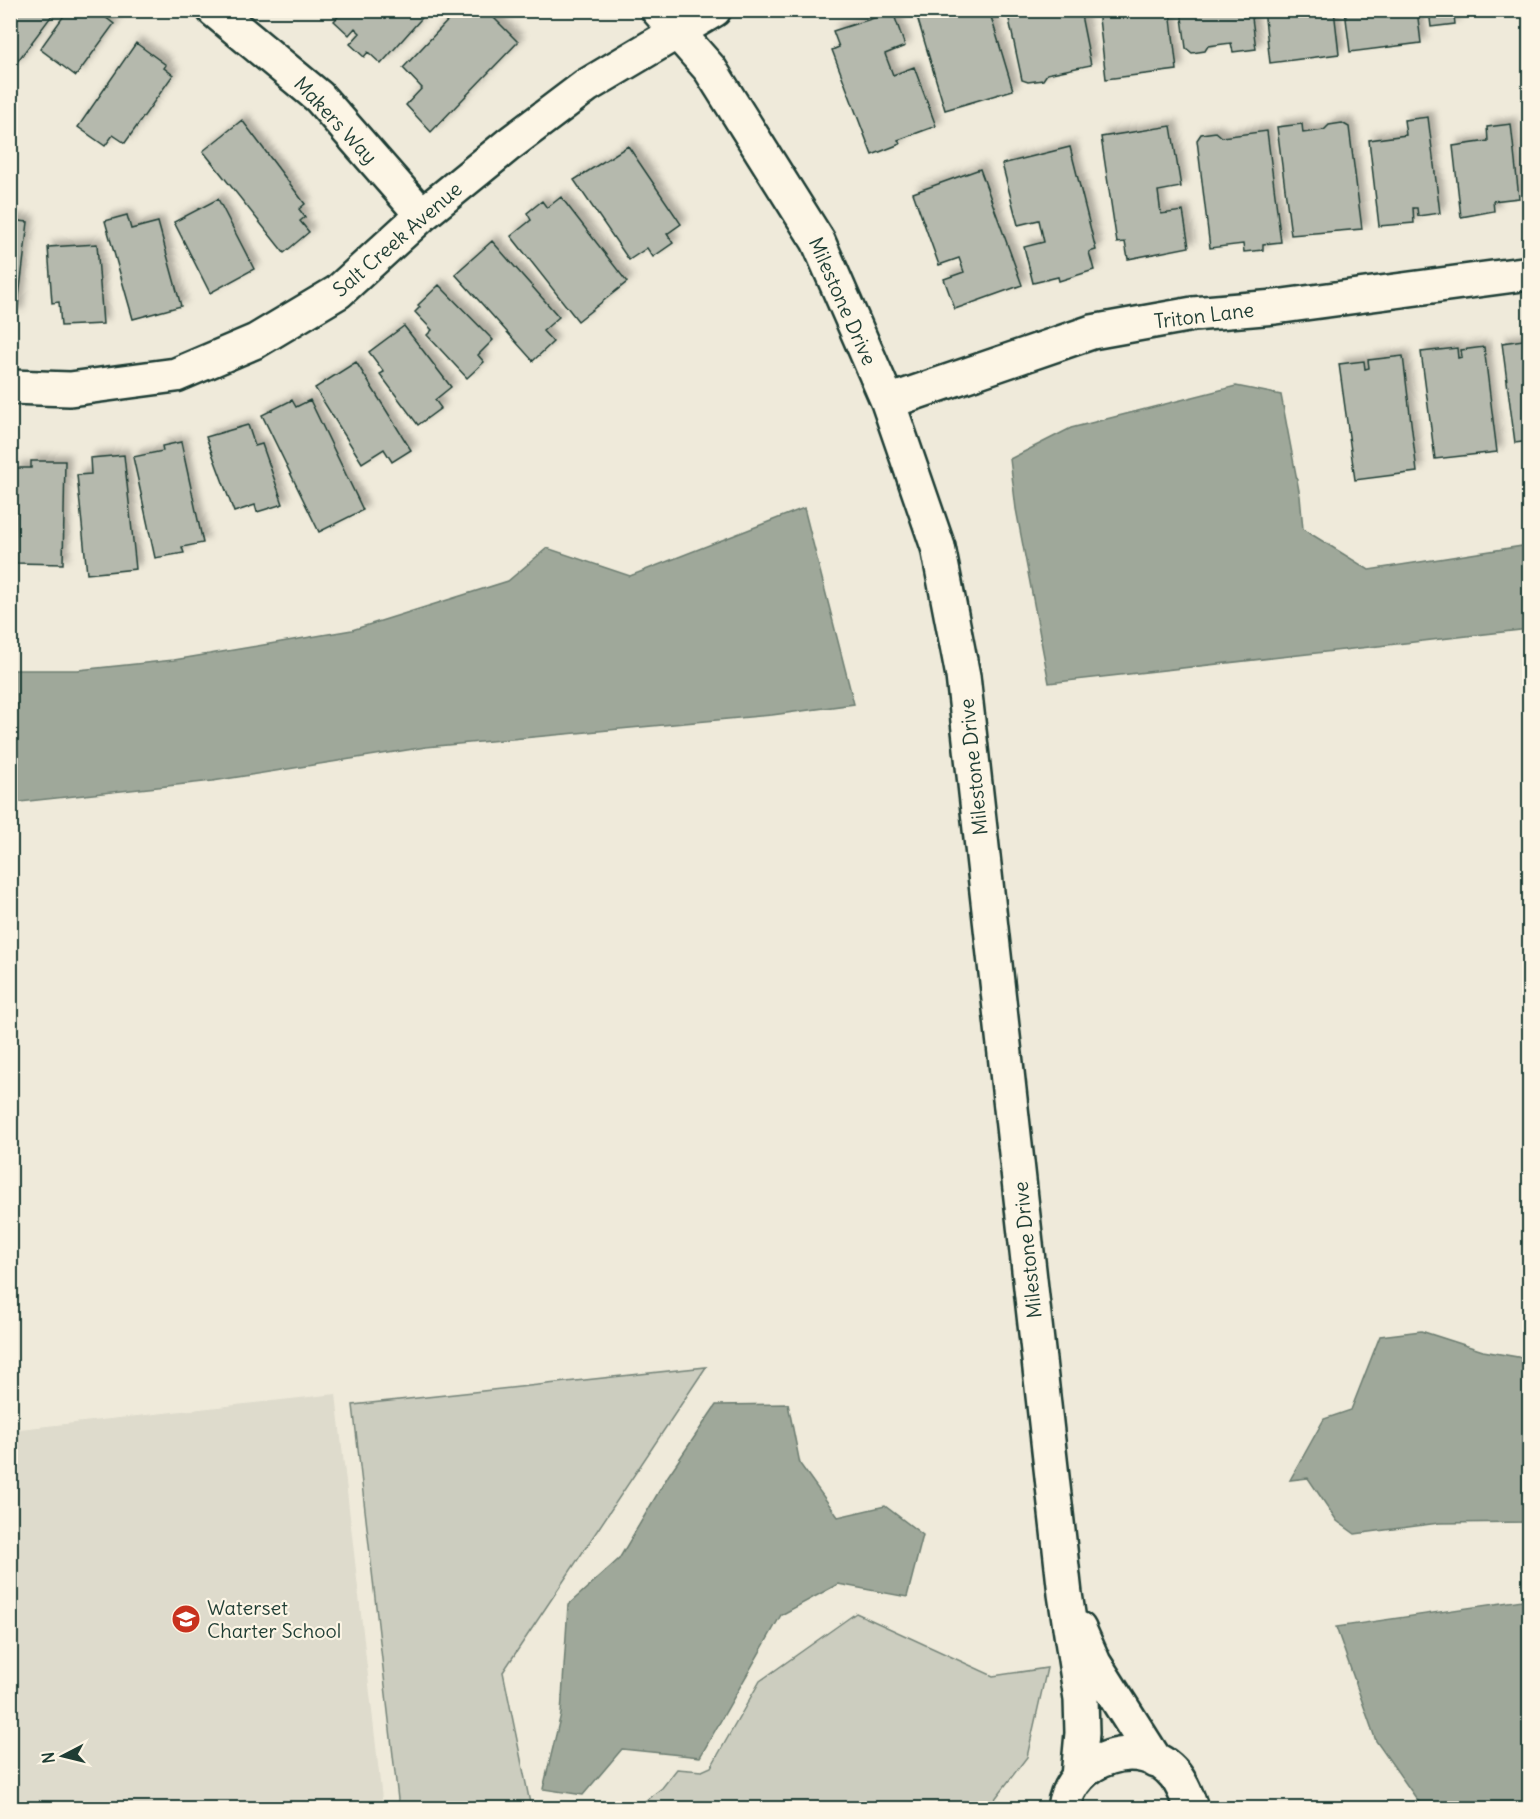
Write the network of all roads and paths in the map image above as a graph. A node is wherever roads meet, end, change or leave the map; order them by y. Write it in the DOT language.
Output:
graph roads {
  1 [pos="214,10"];
  2 [pos="714,10"];
  3 [pos="668,22"];
  4 [pos="422,215"];
  5 [pos="1530,273"];
  6 [pos="10,387"];
  7 [pos="888,402"];
  8 [pos="1065,1594"];
  9 [pos="1156,1761"];
  10 [pos="1067,1800"];
  11 [pos="1191,1809"];
  1 -- 4 [label="street, Makers Way"];
  2 -- 3 [label="street, Salt Creek Avenue"];
  3 -- 4 [label="street, Salt Creek Avenue"];
  3 -- 7 [label="street, Milestone Drive"];
  4 -- 6 [label="street, Salt Creek Avenue"];
  5 -- 7 [label="street, Triton Lane"];
  7 -- 8 [label="street, Milestone Drive"];
  8 -- 9 [label="street, Milestone Drive"];
  8 -- 10 [label="street, Milestone Drive"];
  9 -- 10 [label="street, Milestone Drive"];
  9 -- 11 [label="street, Milestone Drive"];
}
